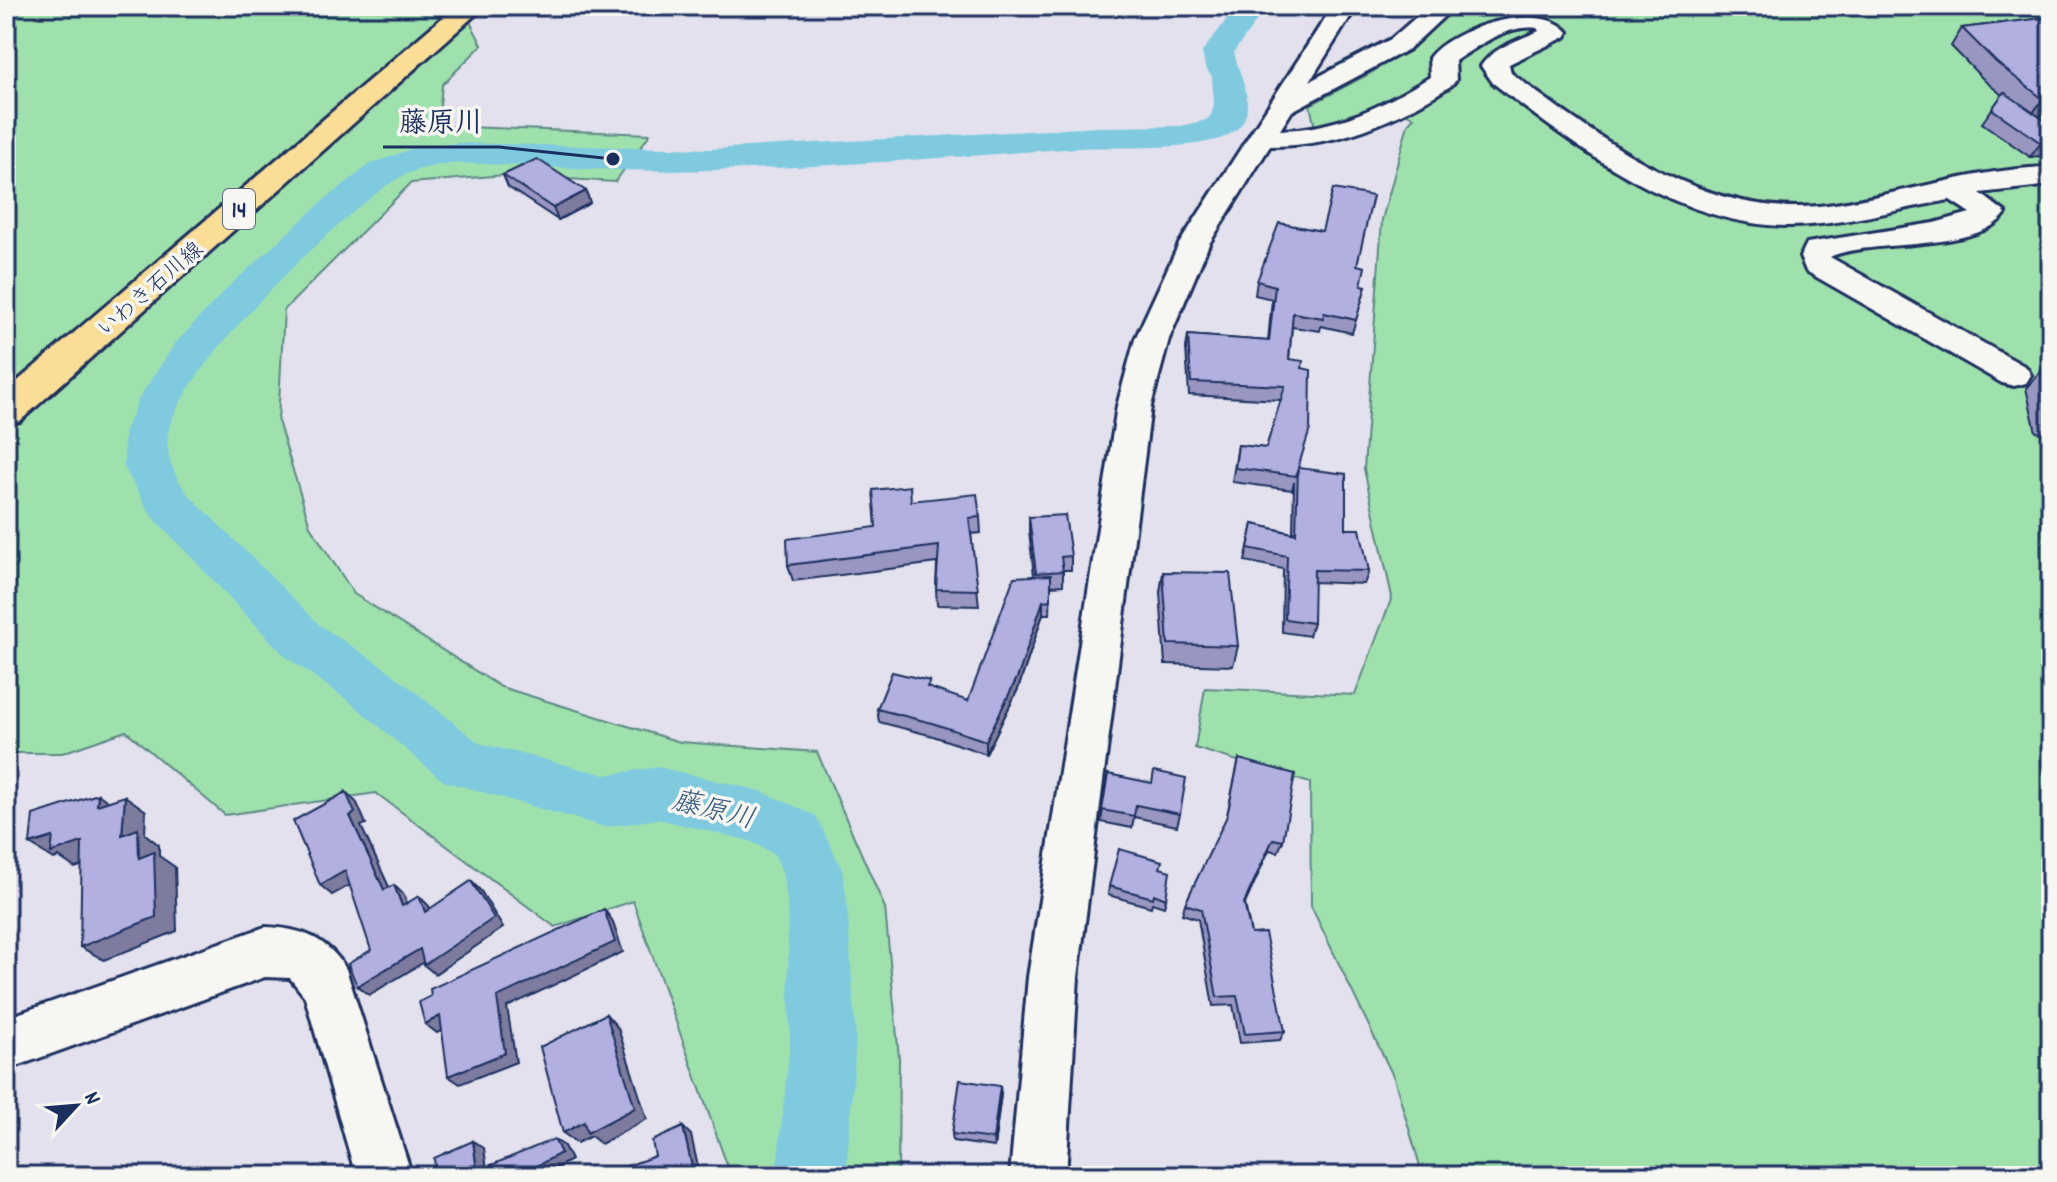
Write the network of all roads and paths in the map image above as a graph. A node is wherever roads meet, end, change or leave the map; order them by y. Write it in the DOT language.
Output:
graph roads {
  1 [pos="450,6"];
  2 [pos="472,6"];
  3 [pos="1345,6"];
  4 [pos="1443,6"];
  5 [pos="1273,122"];
  6 [pos="2051,176"];
  7 [pos="1955,190"];
  8 [pos="2014,375"];
  9 [pos="6,387"];
  10 [pos="6,412"];
  11 [pos="6,1044"];
  12 [pos="384,1176"];
  13 [pos="1038,1176"];
  1 -- 9 [label="main road, いわき石川線 / 14"];
  2 -- 10 [label="main road, いわき石川線 / 14"];
  3 -- 5 [label="street"];
  4 -- 5 [label="street"];
  5 -- 7 [label="street"];
  5 -- 13 [label="street"];
  6 -- 7 [label="street"];
  7 -- 8 [label="street"];
  11 -- 12 [label="street"];
}
